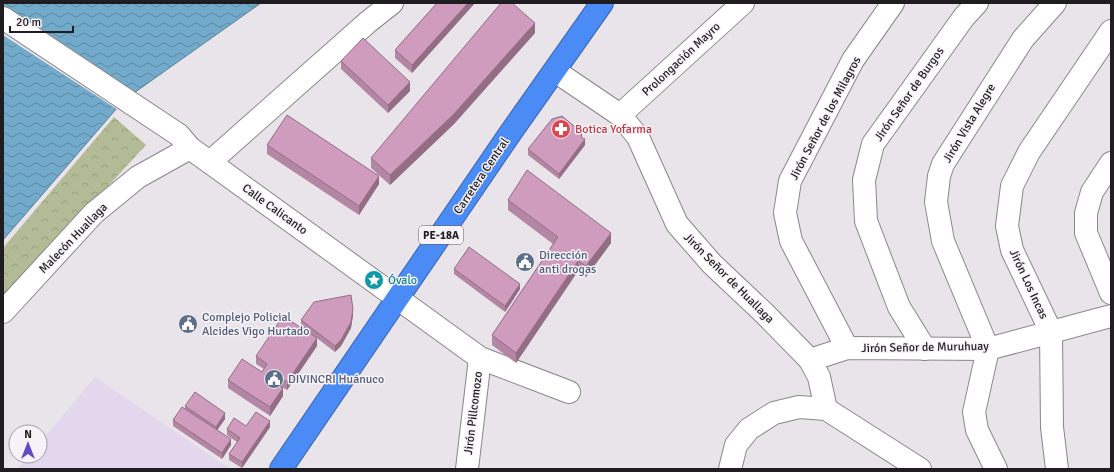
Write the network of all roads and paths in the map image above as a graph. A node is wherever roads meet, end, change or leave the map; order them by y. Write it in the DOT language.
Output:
graph roads {
  1 [pos="392,3"];
  2 [pos="602,3"];
  3 [pos="742,3"];
  4 [pos="893,3"];
  5 [pos="977,3"];
  6 [pos="1055,3"];
  7 [pos="3,18"];
  8 [pos="1111,31"];
  9 [pos="554,71"];
  10 [pos="620,115"];
  11 [pos="190,148"];
  12 [pos="210,162"];
  13 [pos="1111,162"];
  14 [pos="1111,293"];
  15 [pos="398,300"];
  16 [pos="3,312"];
  17 [pos="1111,316"];
  18 [pos="1051,332"];
  19 [pos="848,348"];
  20 [pos="925,349"];
  21 [pos="988,349"];
  22 [pos="480,358"];
  23 [pos="810,360"];
  24 [pos="569,392"];
  25 [pos="826,410"];
  26 [pos="281,469"];
  27 [pos="467,469"];
  28 [pos="730,469"];
  29 [pos="920,469"];
  30 [pos="996,469"];
  31 [pos="1057,469"];
  1 -- 12 [label="street"];
  2 -- 9 [label="highway, Carretera Central / PE-18A"];
  3 -- 10 [label="street, Prolongación Mayro"];
  4 -- 19 [label="street, Jirón Señor de los Milagros"];
  5 -- 20 [label="street, Jirón Señor de Burgos"];
  6 -- 21 [label="street, Jirón Vista Alegre"];
  7 -- 11 [label="street, Calle Calicanto"];
  8 -- 18 [label="street, Jirón Los Incas"];
  9 -- 10 [label="street, Jirón Señor de Huallaga"];
  9 -- 15 [label="highway, Carretera Central / PE-18A"];
  10 -- 23 [label="street, Jirón Señor de Huallaga"];
  11 -- 12 [label="street, Calle Calicanto"];
  11 -- 16 [label="street, Malecón Huallaga"];
  12 -- 15 [label="street, Calle Calicanto"];
  13 -- 14 [label="street"];
  15 -- 22 [label="street, Calle Calicanto"];
  15 -- 26 [label="highway, Carretera Central / PE-18A"];
  17 -- 18 [label="street, Jirón Señor de Muruhuay"];
  18 -- 21 [label="street, Jirón Señor de Muruhuay"];
  18 -- 31 [label="street, Jirón Los Incas"];
  19 -- 20 [label="street, Jirón Señor de Muruhuay"];
  19 -- 23 [label="street, Jirón Señor de Muruhuay"];
  20 -- 21 [label="street, Jirón Señor de Muruhuay"];
  21 -- 30 [label="street"];
  22 -- 24 [label="street, Calle Calicanto"];
  22 -- 27 [label="street, Jirón Pillcomozo"];
  23 -- 25 [label="street, Jirón Señor de Huallaga"];
  25 -- 28 [label="street"];
  25 -- 29 [label="street"];
}
